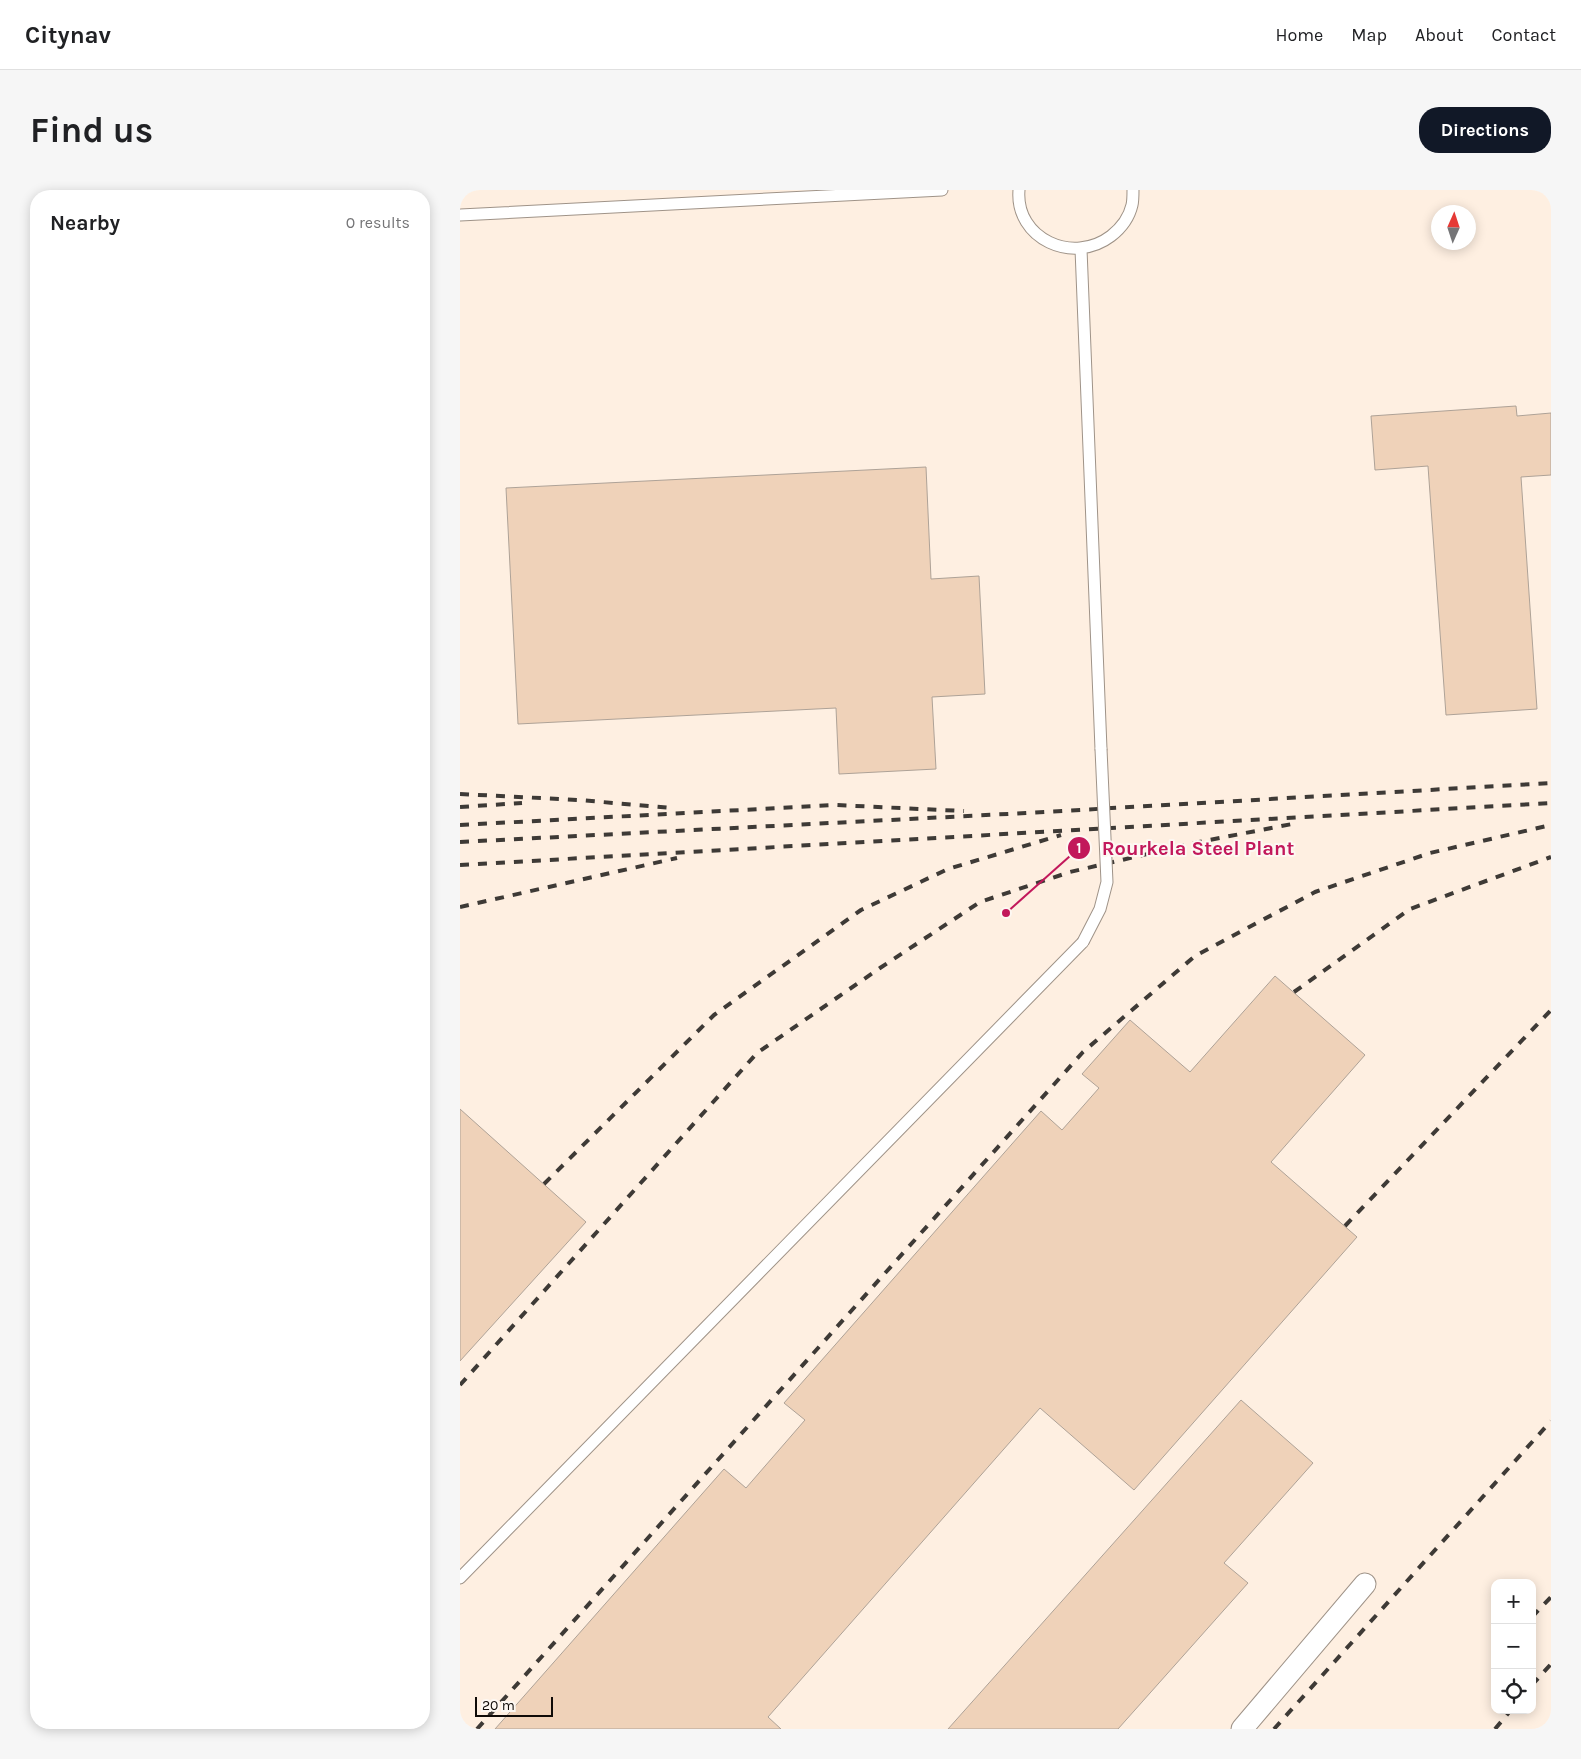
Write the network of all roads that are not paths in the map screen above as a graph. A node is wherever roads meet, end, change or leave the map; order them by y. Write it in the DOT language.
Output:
graph roads {
  1 [pos="942,190"];
  2 [pos="1019,190"];
  3 [pos="1133,190"];
  4 [pos="460,215"];
  5 [pos="1081,249"];
  6 [pos="460,1578"];
  7 [pos="1365,1584"];
  8 [pos="1242,1729"];
  1 -- 4 [label="lane"];
  2 -- 5 [label="lane"];
  3 -- 5 [label="lane"];
  5 -- 6 [label="lane, bridge"];
  7 -- 8 [label="street"];
}
